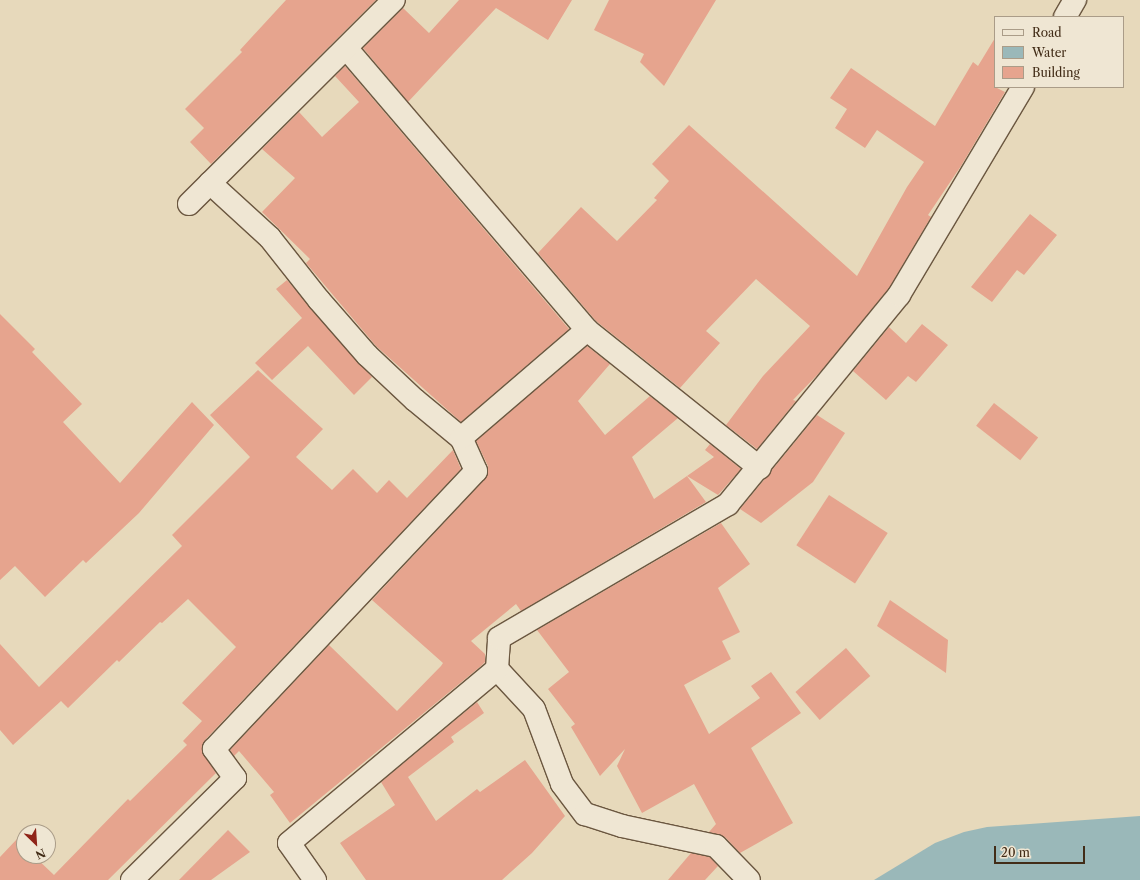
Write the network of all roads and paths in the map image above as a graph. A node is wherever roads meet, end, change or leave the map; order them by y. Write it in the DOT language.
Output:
graph roads {
  1 [pos="394,0"];
  2 [pos="1075,0"];
  3 [pos="1066,16"];
  4 [pos="347,49"];
  5 [pos="1022,88"];
  6 [pos="210,183"];
  7 [pos="188,204"];
  8 [pos="587,330"];
  9 [pos="461,438"];
  10 [pos="760,468"];
  11 [pos="497,669"];
  12 [pos="132,880"];
  13 [pos="315,880"];
  14 [pos="749,880"];
  1 -- 4 [label="street"];
  2 -- 3 [label="street"];
  4 -- 6 [label="street"];
  4 -- 8 [label="street"];
  5 -- 10 [label="street"];
  6 -- 7 [label="street"];
  6 -- 9 [label="street"];
  8 -- 9 [label="street"];
  8 -- 10 [label="street"];
  9 -- 12 [label="street"];
  10 -- 11 [label="street"];
  11 -- 13 [label="street"];
  11 -- 14 [label="street"];
}
